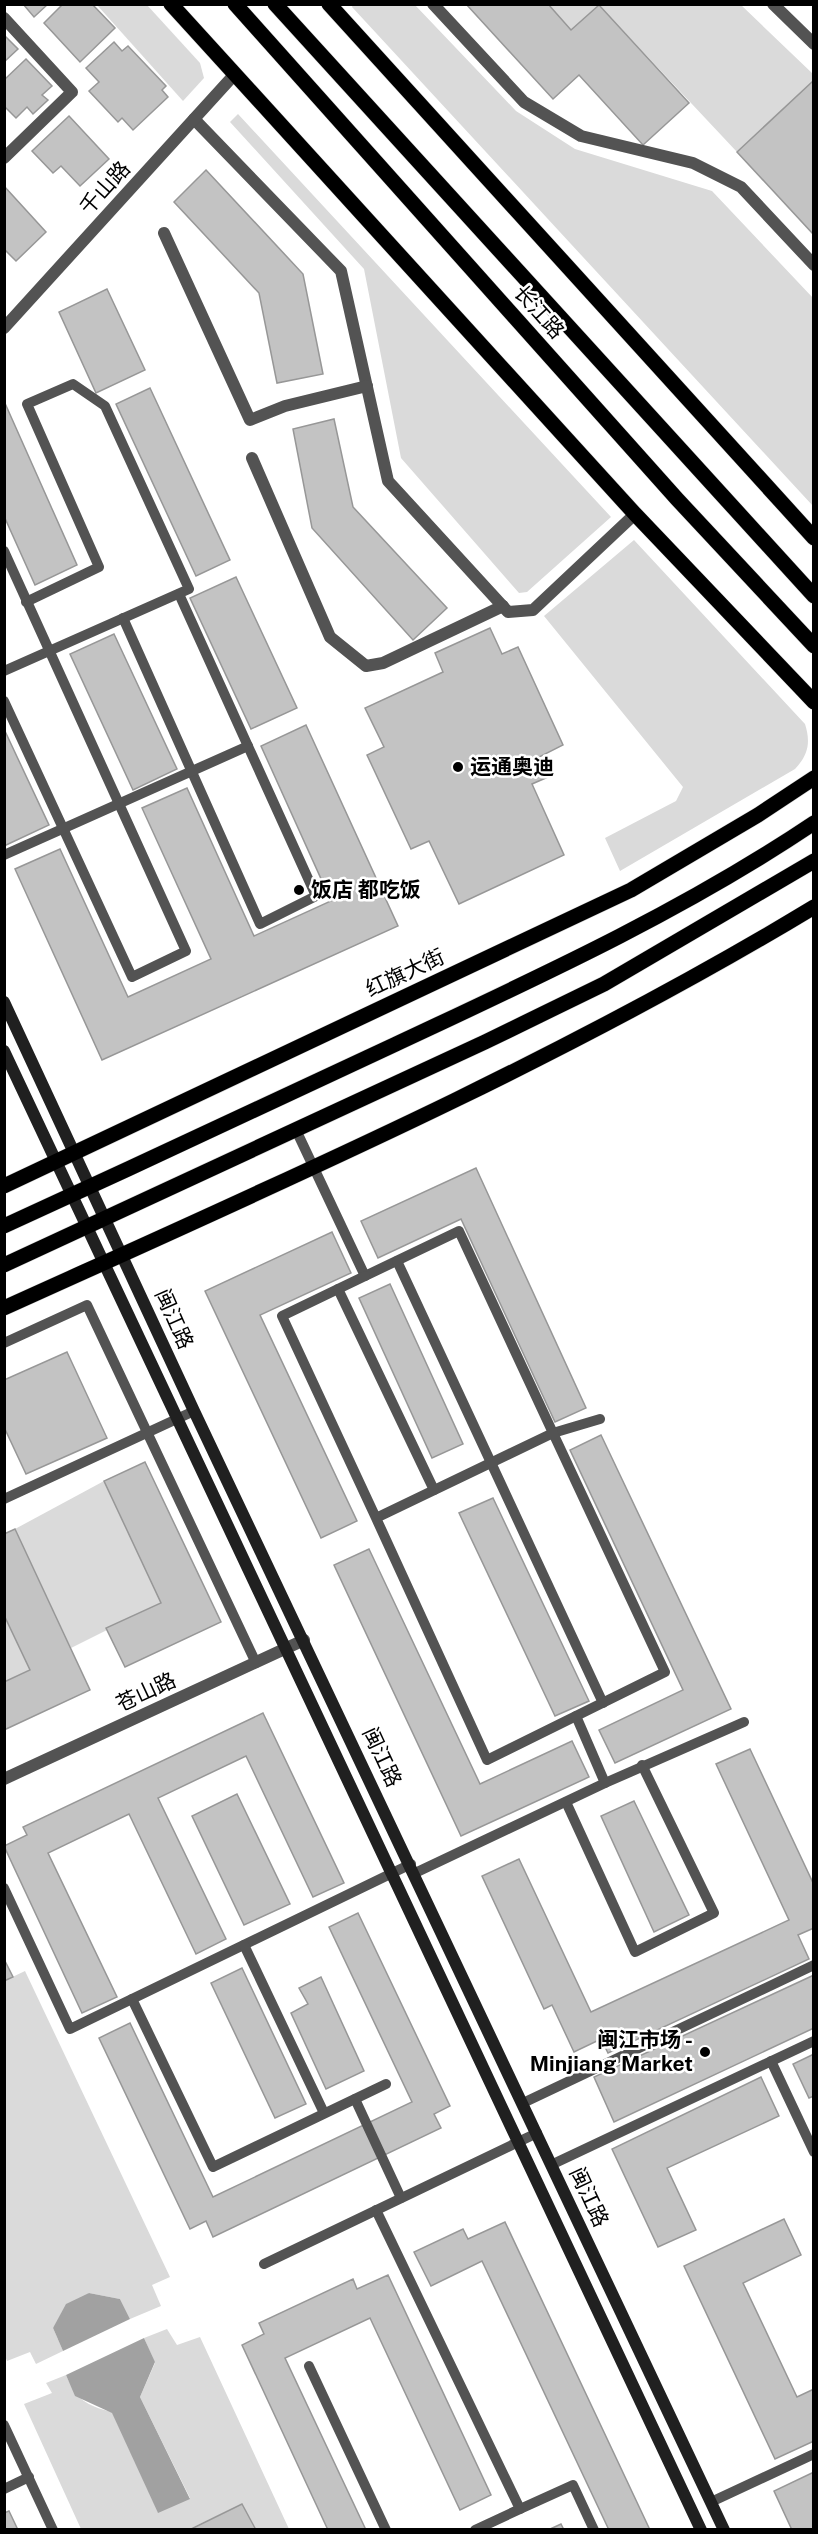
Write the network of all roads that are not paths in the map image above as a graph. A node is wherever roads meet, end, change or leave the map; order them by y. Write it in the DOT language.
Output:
graph roads {
  1 [pos="171,4"];
  2 [pos="235,4"];
  3 [pos="275,4"];
  4 [pos="329,4"];
  5 [pos="433,4"];
  6 [pos="773,4"];
  7 [pos="4,18"];
  8 [pos="813,44"];
  9 [pos="234,75"];
  10 [pos="194,119"];
  11 [pos="4,158"];
  12 [pos="164,233"];
  13 [pos="813,265"];
  14 [pos="4,328"];
  15 [pos="367,386"];
  16 [pos="252,458"];
  17 [pos="635,514"];
  18 [pos="813,538"];
  19 [pos="4,551"];
  20 [pos="179,594"];
  21 [pos="813,596"];
  22 [pos="26,602"];
  23 [pos="503,606"];
  24 [pos="123,618"];
  25 [pos="813,646"];
  26 [pos="48,651"];
  27 [pos="4,671"];
  28 [pos="795,682"];
  29 [pos="4,701"];
  30 [pos="813,702"];
  31 [pos="813,710"];
  32 [pos="248,746"];
  33 [pos="813,770"];
  34 [pos="191,771"];
  35 [pos="809,781"];
  36 [pos="119,805"];
  37 [pos="813,823"];
  38 [pos="63,828"];
  39 [pos="4,855"];
  40 [pos="813,861"];
  41 [pos="813,907"];
  42 [pos="4,1002"];
  43 [pos="4,1051"];
  44 [pos="296,1130"];
  45 [pos="75,1153"];
  46 [pos="57,1162"];
  47 [pos="312,1167"];
  48 [pos="4,1186"];
  49 [pos="90,1186"];
  50 [pos="72,1196"];
  51 [pos="105,1218"];
  52 [pos="4,1226"];
  53 [pos="87,1227"];
  54 [pos="124,1256"];
  55 [pos="397,1261"];
  56 [pos="103,1263"];
  57 [pos="4,1265"];
  58 [pos="364,1276"];
  59 [pos="338,1289"];
  60 [pos="4,1308"];
  61 [pos="4,1343"];
  62 [pos="194,1411"];
  63 [pos="177,1419"];
  64 [pos="600,1419"];
  65 [pos="148,1432"];
  66 [pos="553,1433"];
  67 [pos="491,1462"];
  68 [pos="434,1490"];
  69 [pos="4,1499"];
  70 [pos="376,1518"];
  71 [pos="304,1640"];
  72 [pos="285,1649"];
  73 [pos="256,1663"];
  74 [pos="603,1703"];
  75 [pos="576,1716"];
  76 [pos="744,1722"];
  77 [pos="642,1765"];
  78 [pos="4,1779"];
  79 [pos="605,1783"];
  80 [pos="566,1802"];
  81 [pos="413,1868"];
  82 [pos="390,1873"];
  83 [pos="4,1888"];
  84 [pos="244,1944"];
  85 [pos="813,1965"];
  86 [pos="132,1999"];
  87 [pos="813,2041"];
  88 [pos="771,2061"];
  89 [pos="386,2084"];
  90 [pos="355,2099"];
  91 [pos="523,2103"];
  92 [pos="324,2113"];
  93 [pos="537,2133"];
  94 [pos="517,2143"];
  95 [pos="813,2151"];
  96 [pos="553,2164"];
  97 [pos="401,2198"];
  98 [pos="376,2210"];
  99 [pos="264,2264"];
  100 [pos="309,2366"];
  101 [pos="4,2424"];
  102 [pos="813,2454"];
  103 [pos="29,2477"];
  104 [pos="4,2490"];
  105 [pos="711,2502"];
  106 [pos="519,2509"];
  107 [pos="53,2529"];
  108 [pos="386,2529"];
  109 [pos="475,2529"];
  110 [pos="594,2529"];
  111 [pos="701,2529"];
  112 [pos="724,2529"];
  1 -- 9 [label="main road"];
  2 -- 25 [label="main road, 长江路"];
  3 -- 21 [label="main road, 长江路"];
  4 -- 18 [label="main road"];
  5 -- 13 [label="street"];
  6 -- 8 [label="street"];
  7 -- 11 [label="street"];
  9 -- 10 [label="street, 千山路"];
  9 -- 17 [label="main road"];
  10 -- 14 [label="street, 千山路"];
  10 -- 15 [label="street"];
  12 -- 15 [label="street"];
  15 -- 23 [label="street"];
  16 -- 23 [label="street"];
  17 -- 23 [label="street"];
  17 -- 28 [label="main road"];
  19 -- 22 [label="lane"];
  20 -- 22 [label="lane"];
  20 -- 24 [label="lane"];
  20 -- 32 [label="lane"];
  22 -- 26 [label="lane"];
  24 -- 26 [label="lane"];
  24 -- 34 [label="lane"];
  26 -- 27 [label="lane"];
  26 -- 36 [label="lane"];
  28 -- 30 [label="main road"];
  28 -- 31 [label="main road"];
  29 -- 38 [label="lane"];
  32 -- 34 [label="lane"];
  32 -- 34 [label="lane"];
  33 -- 35 [label="main road"];
  34 -- 36 [label="lane"];
  35 -- 45 [label="main road, 红旗大街"];
  36 -- 38 [label="lane"];
  36 -- 38 [label="lane"];
  37 -- 49 [label="main road"];
  38 -- 39 [label="lane"];
  40 -- 44 [label="main road"];
  41 -- 47 [label="main road"];
  42 -- 45 [label="main road, 闽江路"];
  43 -- 46 [label="main road, 闽江路"];
  44 -- 47 [label="lane"];
  44 -- 51 [label="main road"];
  45 -- 46 [label="main road, 红旗大街"];
  45 -- 49 [label="main road, 闽江路"];
  46 -- 48 [label="main road, 红旗大街"];
  46 -- 50 [label="main road, 闽江路"];
  47 -- 54 [label="main road"];
  47 -- 58 [label="lane"];
  49 -- 50 [label="main road"];
  49 -- 51 [label="main road, 闽江路"];
  50 -- 52 [label="main road"];
  50 -- 53 [label="main road, 闽江路"];
  51 -- 53 [label="main road"];
  51 -- 54 [label="main road, 闽江路"];
  53 -- 56 [label="main road, 闽江路"];
  53 -- 57 [label="main road"];
  54 -- 56 [label="main road"];
  54 -- 62 [label="main road, 闽江路"];
  55 -- 58 [label="lane"];
  55 -- 66 [label="lane"];
  55 -- 67 [label="lane"];
  56 -- 60 [label="main road"];
  56 -- 63 [label="main road, 闽江路"];
  58 -- 59 [label="lane"];
  59 -- 68 [label="lane"];
  59 -- 70 [label="lane"];
  61 -- 65 [label="lane"];
  62 -- 63 [label="lane"];
  62 -- 71 [label="main road, 闽江路"];
  63 -- 65 [label="lane"];
  63 -- 72 [label="main road, 闽江路"];
  64 -- 66 [label="lane"];
  65 -- 69 [label="lane"];
  65 -- 73 [label="lane"];
  66 -- 67 [label="lane"];
  66 -- 74 [label="lane"];
  67 -- 68 [label="lane"];
  67 -- 74 [label="lane"];
  68 -- 70 [label="lane"];
  70 -- 75 [label="lane"];
  71 -- 72 [label="street, 苍山路"];
  71 -- 81 [label="main road, 闽江路"];
  72 -- 73 [label="street, 苍山路"];
  72 -- 82 [label="main road, 闽江路"];
  73 -- 78 [label="street, 苍山路"];
  74 -- 75 [label="lane"];
  75 -- 79 [label="lane"];
  76 -- 77 [label="lane"];
  77 -- 79 [label="lane"];
  77 -- 80 [label="lane"];
  79 -- 80 [label="lane"];
  80 -- 81 [label="lane"];
  81 -- 82 [label="lane"];
  81 -- 91 [label="main road, 闽江路"];
  82 -- 84 [label="lane"];
  82 -- 94 [label="main road, 闽江路"];
  83 -- 86 [label="lane"];
  84 -- 86 [label="lane"];
  84 -- 92 [label="lane"];
  85 -- 91 [label="lane"];
  86 -- 92 [label="lane"];
  87 -- 88 [label="lane"];
  88 -- 95 [label="lane"];
  88 -- 96 [label="lane"];
  89 -- 90 [label="lane"];
  90 -- 92 [label="lane"];
  90 -- 97 [label="lane"];
  91 -- 93 [label="main road, 闽江路"];
  93 -- 94 [label="lane"];
  93 -- 96 [label="main road, 闽江路"];
  94 -- 97 [label="lane"];
  94 -- 111 [label="main road, 闽江路"];
  96 -- 105 [label="main road, 闽江路"];
  97 -- 98 [label="lane"];
  98 -- 99 [label="lane"];
  98 -- 106 [label="lane"];
  100 -- 108 [label="lane"];
  101 -- 103 [label="lane"];
  102 -- 105 [label="lane"];
  103 -- 104 [label="lane"];
  103 -- 107 [label="lane"];
  105 -- 112 [label="main road, 闽江路"];
  106 -- 109 [label="lane"];
  106 -- 110 [label="lane"];
}
